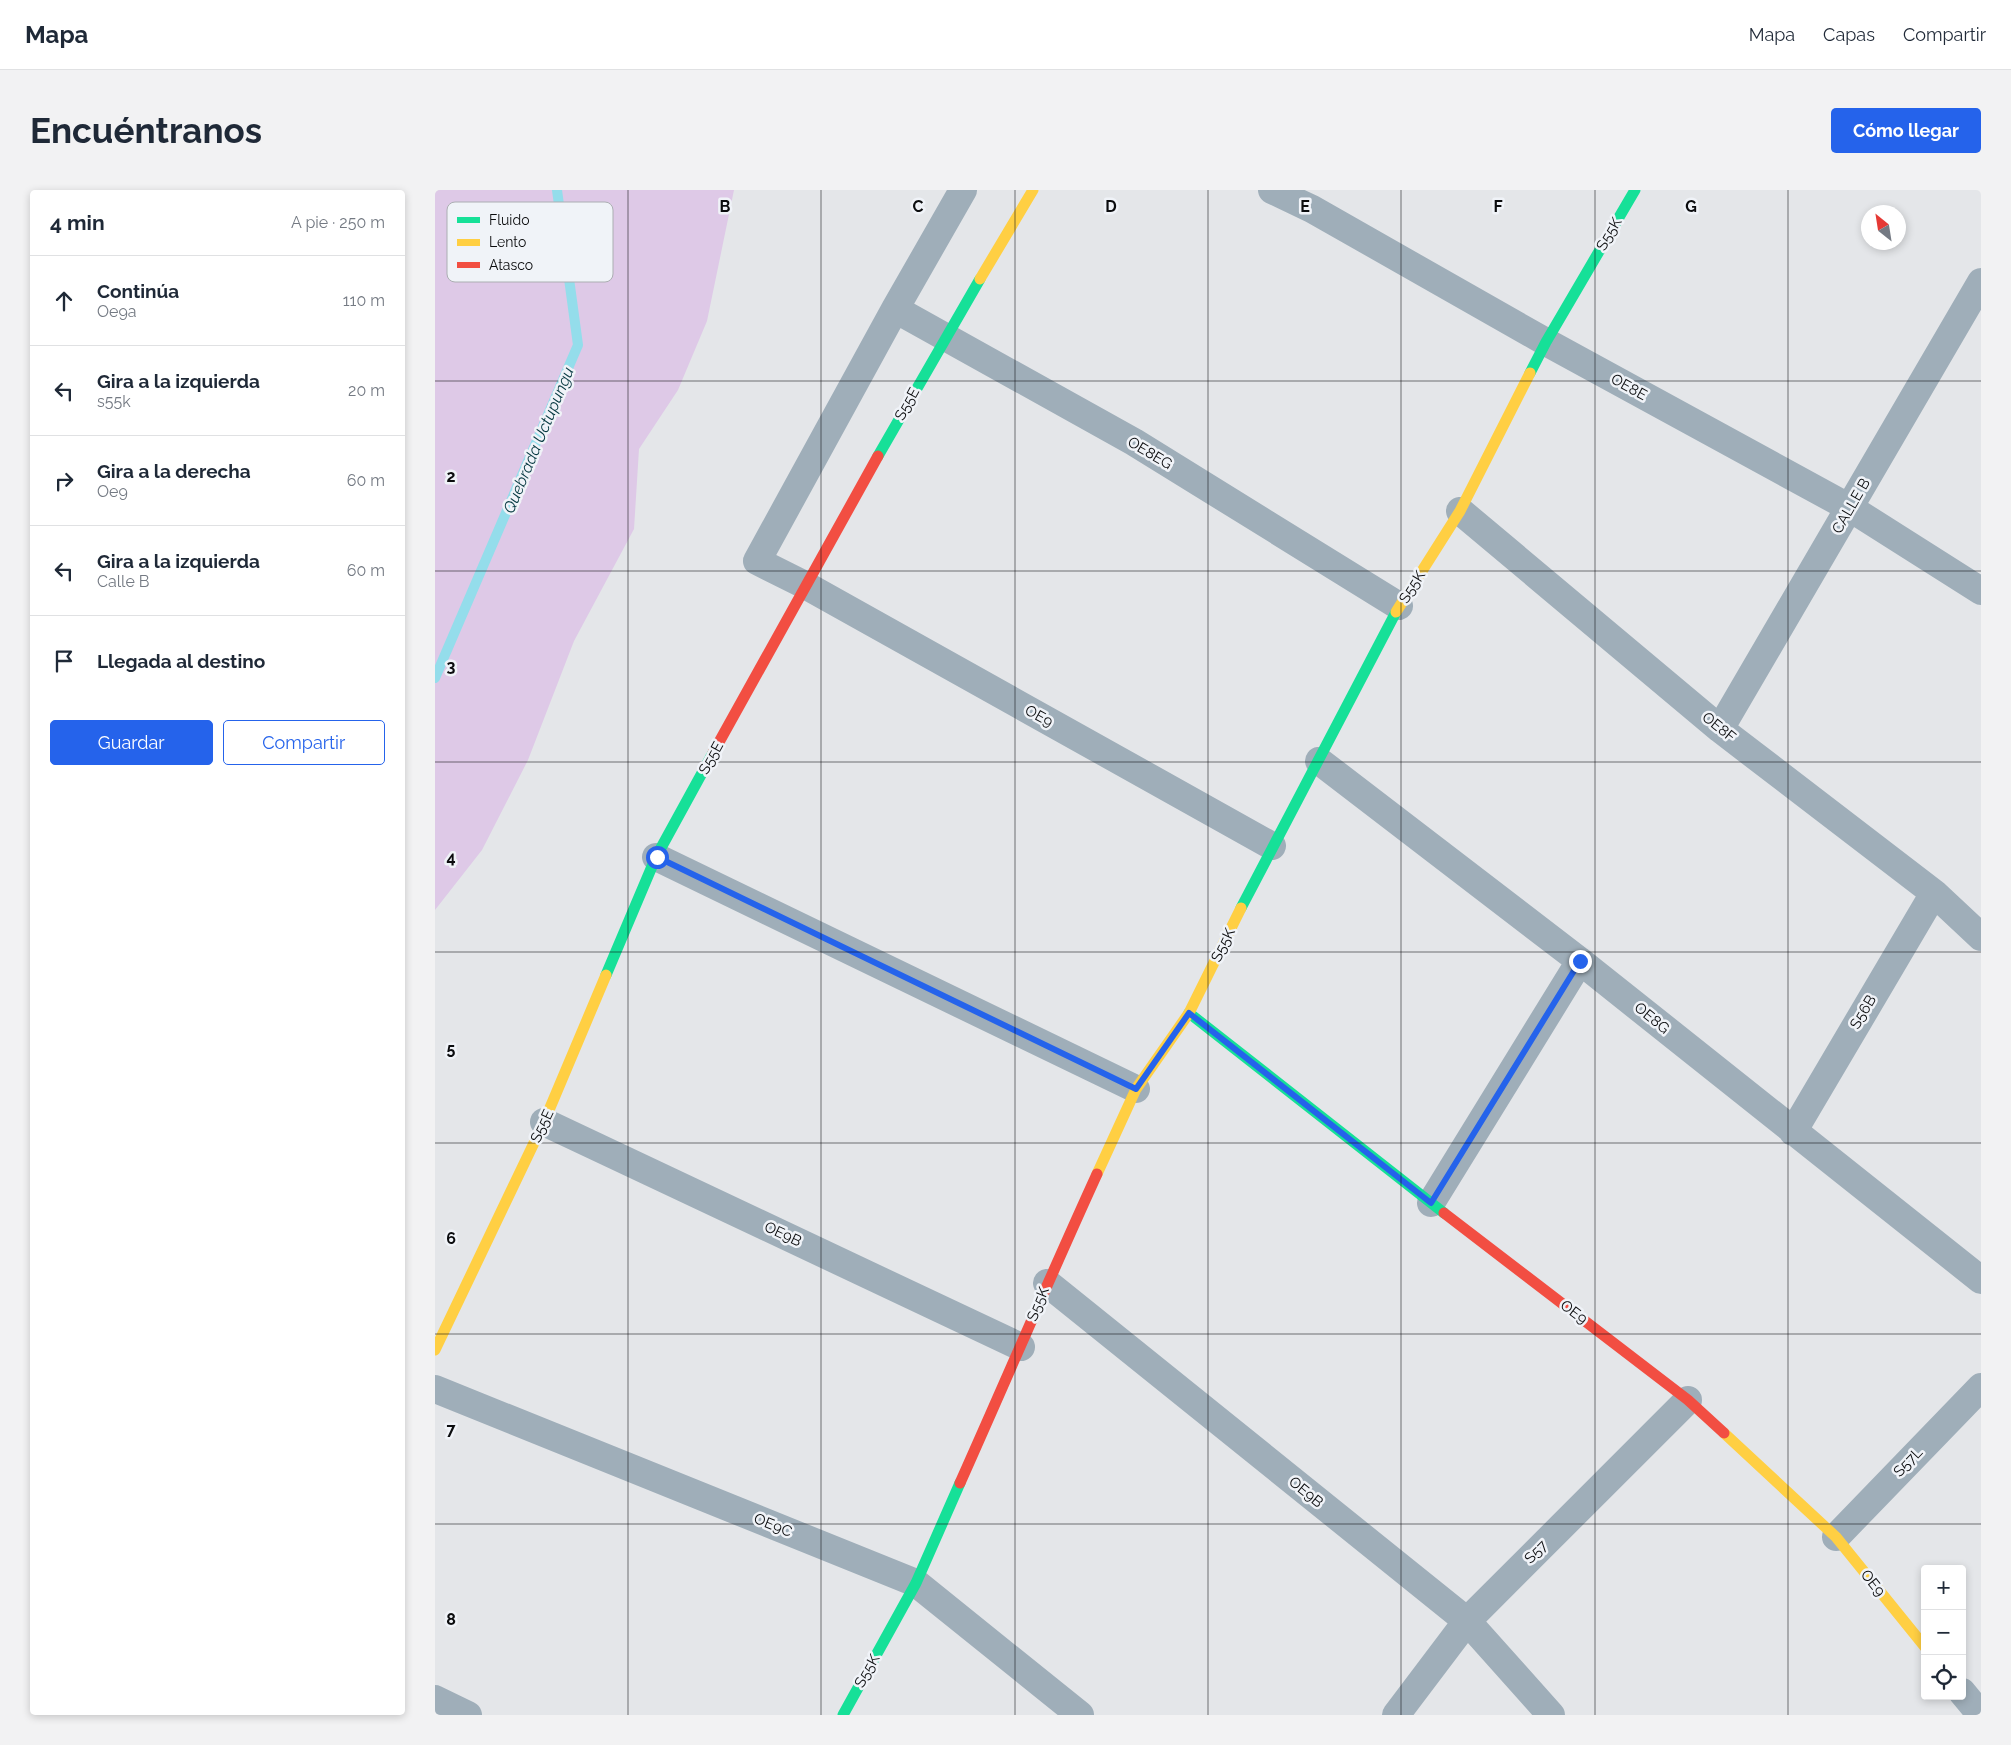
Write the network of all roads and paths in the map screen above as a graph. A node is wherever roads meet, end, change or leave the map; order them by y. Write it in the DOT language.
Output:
graph roads {
  1 [pos="963,190"];
  2 [pos="1033,190"];
  3 [pos="1272,190"];
  4 [pos="1635,190"];
  5 [pos="1316,200"];
  6 [pos="1981,282"];
  7 [pos="895,309"];
  8 [pos="946,336"];
  9 [pos="1546,342"];
  10 [pos="1850,508"];
  11 [pos="1460,511"];
  12 [pos="805,585"];
  13 [pos="1981,591"];
  14 [pos="1399,606"];
  15 [pos="1720,729"];
  16 [pos="1319,761"];
  17 [pos="1272,846"];
  18 [pos="657,857"];
  19 [pos="1934,893"];
  20 [pos="1981,937"];
  21 [pos="1580,961"];
  22 [pos="1189,1013"];
  23 [pos="1136,1089"];
  24 [pos="544,1122"];
  25 [pos="1793,1132"];
  26 [pos="1431,1203"];
  27 [pos="1981,1280"];
  28 [pos="1047,1283"];
  29 [pos="1021,1347"];
  30 [pos="435,1350"];
  31 [pos="1981,1387"];
  32 [pos="435,1389"];
  33 [pos="1688,1400"];
  34 [pos="1836,1537"];
  35 [pos="916,1583"];
  36 [pos="1467,1621"];
  37 [pos="1921,1641"];
  38 [pos="1966,1697"];
  39 [pos="435,1699"];
  40 [pos="468,1715"];
  41 [pos="843,1715"];
  42 [pos="1080,1715"];
  43 [pos="1397,1715"];
  44 [pos="1551,1715"];
  45 [pos="1981,1715"];
  1 -- 7 [label="street"];
  2 -- 8 [label="street, S55E"];
  3 -- 5 [label="street, OE8E"];
  4 -- 9 [label="street, S55K"];
  5 -- 9 [label="street, OE8E"];
  6 -- 10 [label="street, CALLE B"];
  7 -- 8 [label="street, OE8EG"];
  7 -- 12 [label="street, OE9"];
  8 -- 12 [label="street, S55E"];
  8 -- 14 [label="street, OE8EG"];
  9 -- 10 [label="street, OE8E"];
  9 -- 11 [label="street, S55K"];
  10 -- 13 [label="street, OE8E"];
  10 -- 15 [label="street, CALLE B"];
  11 -- 14 [label="street, S55K"];
  11 -- 15 [label="street, OE8F"];
  12 -- 17 [label="street, OE9"];
  12 -- 18 [label="street, S55E"];
  14 -- 16 [label="street, S55K"];
  15 -- 19 [label="street, OE8F"];
  16 -- 17 [label="street, S55K"];
  16 -- 21 [label="street, OE8G"];
  17 -- 22 [label="street, S55K"];
  18 -- 23 [label="street"];
  18 -- 24 [label="street, S55E"];
  19 -- 20 [label="street, OE8F"];
  19 -- 25 [label="street, S56B"];
  21 -- 25 [label="street, OE8G"];
  21 -- 26 [label="street"];
  22 -- 23 [label="street, S55K"];
  22 -- 26 [label="street, OE9"];
  23 -- 28 [label="street, S55K"];
  24 -- 29 [label="street, OE9B"];
  24 -- 30 [label="street, S55E"];
  25 -- 27 [label="street, OE8G"];
  26 -- 33 [label="street, OE9"];
  28 -- 29 [label="street, S55K"];
  28 -- 36 [label="street, OE9B"];
  29 -- 35 [label="street, S55K"];
  31 -- 34 [label="street, S57L"];
  32 -- 35 [label="street, OE9C"];
  33 -- 34 [label="street, OE9"];
  33 -- 36 [label="street, S57"];
  34 -- 37 [label="street, OE9"];
  35 -- 41 [label="street, S55K"];
  35 -- 42 [label="street, OE9C"];
  36 -- 43 [label="street, S57"];
  36 -- 44 [label="street, OE9B"];
  38 -- 45 [label="street"];
  39 -- 40 [label="street"];
}
